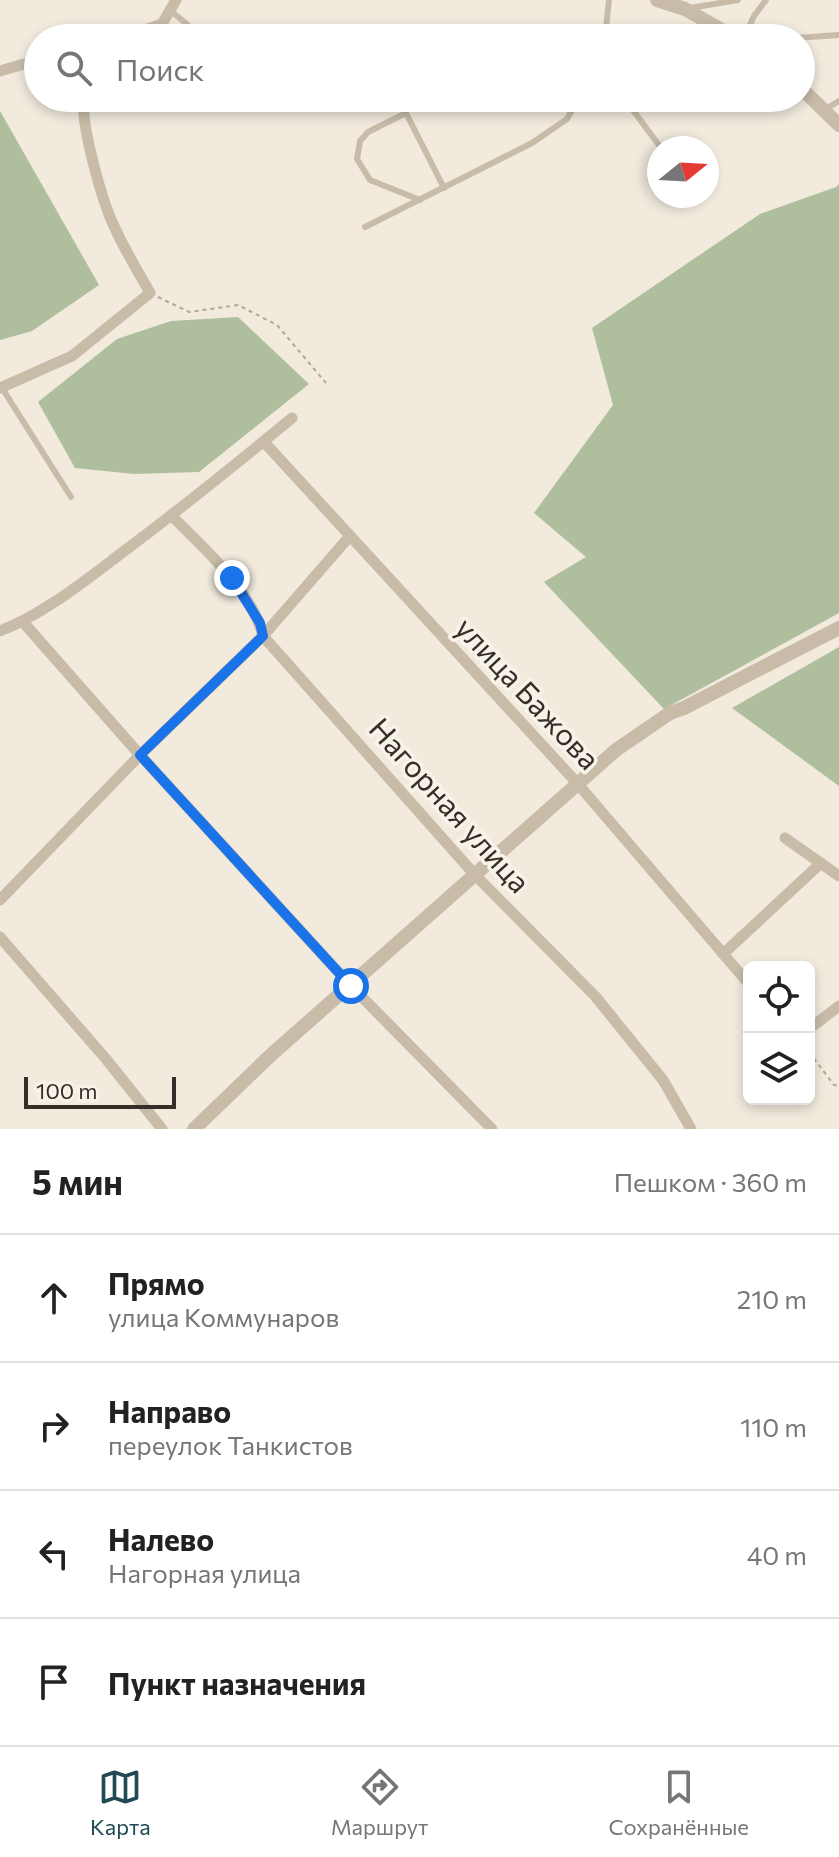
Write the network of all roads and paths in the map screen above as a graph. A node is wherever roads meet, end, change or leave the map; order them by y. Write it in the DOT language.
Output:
graph roads {
  1 [pos="609,0"];
  2 [pos="657,0"];
  3 [pos="738,0"];
  4 [pos="766,0"];
  5 [pos="173,5"];
  6 [pos="685,9"];
  7 [pos="162,24"];
  8 [pos="190,24"];
  9 [pos="606,24"];
  10 [pos="711,24"];
  11 [pos="750,24"];
  12 [pos="839,35"];
  13 [pos="815,37"];
  14 [pos="24,64"];
  15 [pos="0,71"];
  16 [pos="815,101"];
  17 [pos="839,101"];
  18 [pos="824,110"];
  19 [pos="83,112"];
  20 [pos="571,112"];
  21 [pos="634,112"];
  22 [pos="839,125"];
  23 [pos="652,136"];
  24 [pos="444,188"];
  25 [pos="420,200"];
  26 [pos="365,227"];
  27 [pos="150,293"];
  28 [pos="326,383"];
  29 [pos="1,388"];
  30 [pos="292,418"];
  31 [pos="264,442"];
  32 [pos="71,497"];
  33 [pos="172,516"];
  34 [pos="349,537"];
  35 [pos="23,622"];
  36 [pos="839,628"];
  37 [pos="0,631"];
  38 [pos="263,636"];
  39 [pos="140,755"];
  40 [pos="577,783"];
  41 [pos="785,838"];
  42 [pos="821,863"];
  43 [pos="475,875"];
  44 [pos="839,876"];
  45 [pos="0,900"];
  46 [pos="0,937"];
  47 [pos="723,954"];
  48 [pos="743,977"];
  49 [pos="351,986"];
  50 [pos="839,1006"];
  51 [pos="815,1024"];
  52 [pos="815,1060"];
  53 [pos="839,1086"];
  54 [pos="162,1129"];
  55 [pos="194,1129"];
  56 [pos="492,1129"];
  57 [pos="691,1129"];
  1 -- 9 [label="lane"];
  2 -- 6 [label="street"];
  3 -- 6 [label="lane"];
  4 -- 11 [label="lane"];
  5 -- 7 [label="street"];
  5 -- 8 [label="lane"];
  6 -- 10 [label="street"];
  12 -- 13 [label="lane"];
  14 -- 15 [label="street"];
  16 -- 18 [label="street"];
  17 -- 18 [label="lane"];
  18 -- 22 [label="street"];
  19 -- 27 [label="street"];
  20 -- 24 [label="lane"];
  21 -- 23 [label="lane"];
  24 -- 25 [label="lane"];
  24 -- 25 [label="lane"];
  25 -- 26 [label="lane"];
  27 -- 28 [label="path"];
  27 -- 29 [label="street"];
  29 -- 32 [label="lane"];
  30 -- 31 [label="street"];
  31 -- 33 [label="street"];
  31 -- 34 [label="street, улица Бажова"];
  33 -- 35 [label="street"];
  33 -- 38 [label="street, Нагорная улица"];
  34 -- 38 [label="street"];
  34 -- 40 [label="street, улица Бажова"];
  35 -- 37 [label="street"];
  35 -- 39 [label="street"];
  36 -- 40 [label="street"];
  38 -- 39 [label="street"];
  38 -- 43 [label="street, Нагорная улица"];
  39 -- 45 [label="street"];
  39 -- 49 [label="street"];
  40 -- 43 [label="street"];
  40 -- 47 [label="street, улица Бажова"];
  41 -- 42 [label="street"];
  42 -- 44 [label="street"];
  42 -- 47 [label="street"];
  43 -- 49 [label="street"];
  43 -- 57 [label="street, Нагорная улица"];
  46 -- 54 [label="street"];
  47 -- 48 [label="street, улица Бажова"];
  49 -- 55 [label="street"];
  49 -- 56 [label="street"];
  50 -- 51 [label="street"];
  52 -- 53 [label="path"];
}
